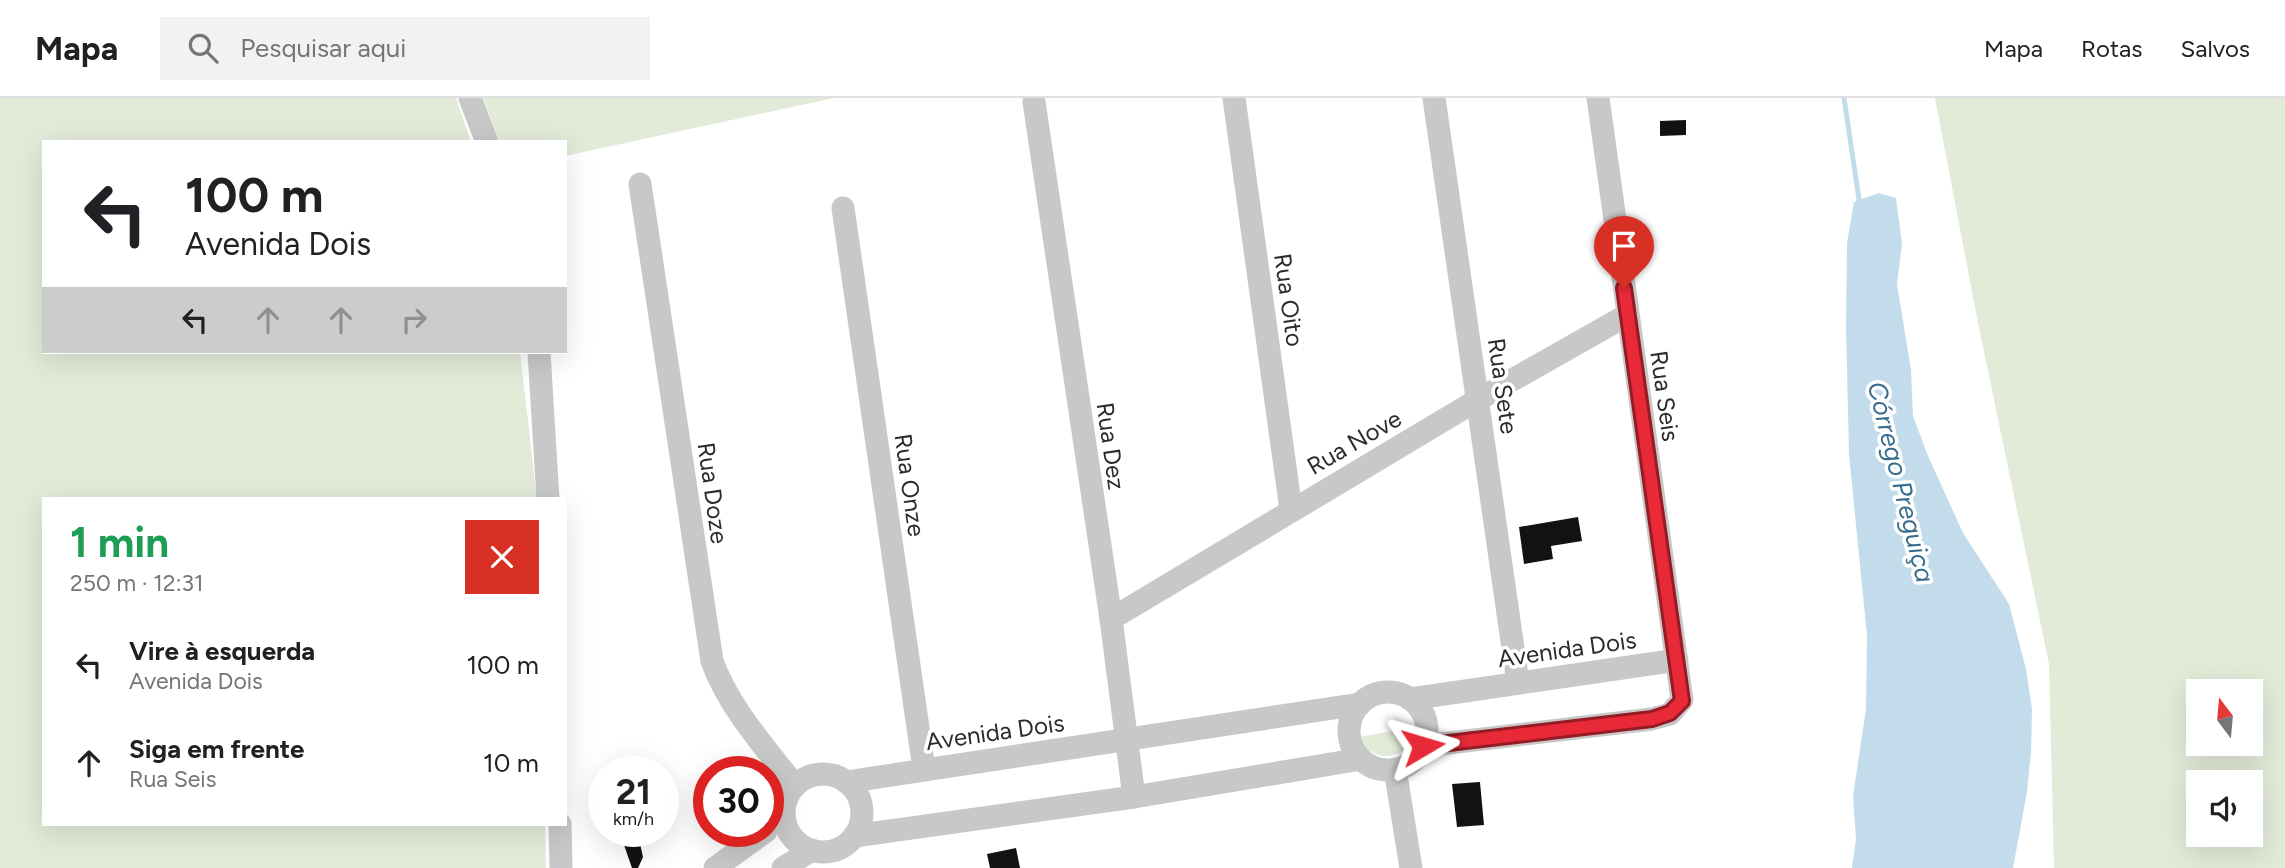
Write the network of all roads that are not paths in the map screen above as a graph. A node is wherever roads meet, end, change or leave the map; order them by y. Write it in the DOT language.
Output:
graph roads {
  1 [pos="470,98"];
  2 [pos="1234,98"];
  3 [pos="1434,98"];
  4 [pos="1598,98"];
  5 [pos="1034,102"];
  6 [pos="486,140"];
  7 [pos="640,184"];
  8 [pos="843,208"];
  9 [pos="1627,315"];
  10 [pos="539,354"];
  11 [pos="1479,399"];
  12 [pos="548,497"];
  13 [pos="1291,510"];
  14 [pos="1111,619"];
  15 [pos="1676,660"];
  16 [pos="1518,682"];
  17 [pos="1410,699"];
  18 [pos="1360,704"];
  19 [pos="1127,740"];
  20 [pos="1423,746"];
  21 [pos="1362,759"];
  22 [pos="924,769"];
  23 [pos="1395,769"];
  24 [pos="846,782"];
  25 [pos="790,796"];
  26 [pos="1134,797"];
  27 [pos="784,805"];
  28 [pos="560,826"];
  29 [pos="854,836"];
  30 [pos="744,847"];
  31 [pos="812,850"];
  32 [pos="561,868"];
  33 [pos="715,868"];
  34 [pos="783,868"];
  35 [pos="1411,868"];
  1 -- 6 [label="street"];
  2 -- 13 [label="street, Rua Oito"];
  3 -- 11 [label="street, Rua Sete"];
  4 -- 9 [label="street, Rua Seis"];
  5 -- 14 [label="street, Rua Dez"];
  7 -- 25 [label="street, Rua Doze"];
  8 -- 22 [label="street, Rua Onze"];
  9 -- 11 [label="street, Rua Nove"];
  9 -- 15 [label="street, Rua Seis"];
  10 -- 12 [label="street"];
  11 -- 13 [label="street, Rua Nove"];
  11 -- 16 [label="street, Rua Sete"];
  13 -- 14 [label="street, Rua Nove"];
  14 -- 19 [label="street, Rua Dez"];
  15 -- 16 [label="street, Avenida Dois"];
  15 -- 20 [label="street"];
  16 -- 17 [label="street, Avenida Dois"];
  17 -- 18 [label="street, Avenida Dois"];
  17 -- 20 [label="street"];
  18 -- 19 [label="street, Avenida Dois"];
  18 -- 21 [label="street"];
  19 -- 22 [label="street, Avenida Dois"];
  19 -- 26 [label="street, Rua Dez"];
  20 -- 23 [label="street"];
  21 -- 23 [label="street"];
  21 -- 26 [label="street"];
  22 -- 24 [label="street, Avenida Dois"];
  23 -- 35 [label="street"];
  24 -- 25 [label="street, Avenida Dois"];
  24 -- 29 [label="street"];
  25 -- 27 [label="street"];
  25 -- 31 [label="street"];
  26 -- 29 [label="street"];
  28 -- 32 [label="street"];
  29 -- 31 [label="street"];
  30 -- 33 [label="street"];
  31 -- 34 [label="street"];
}
